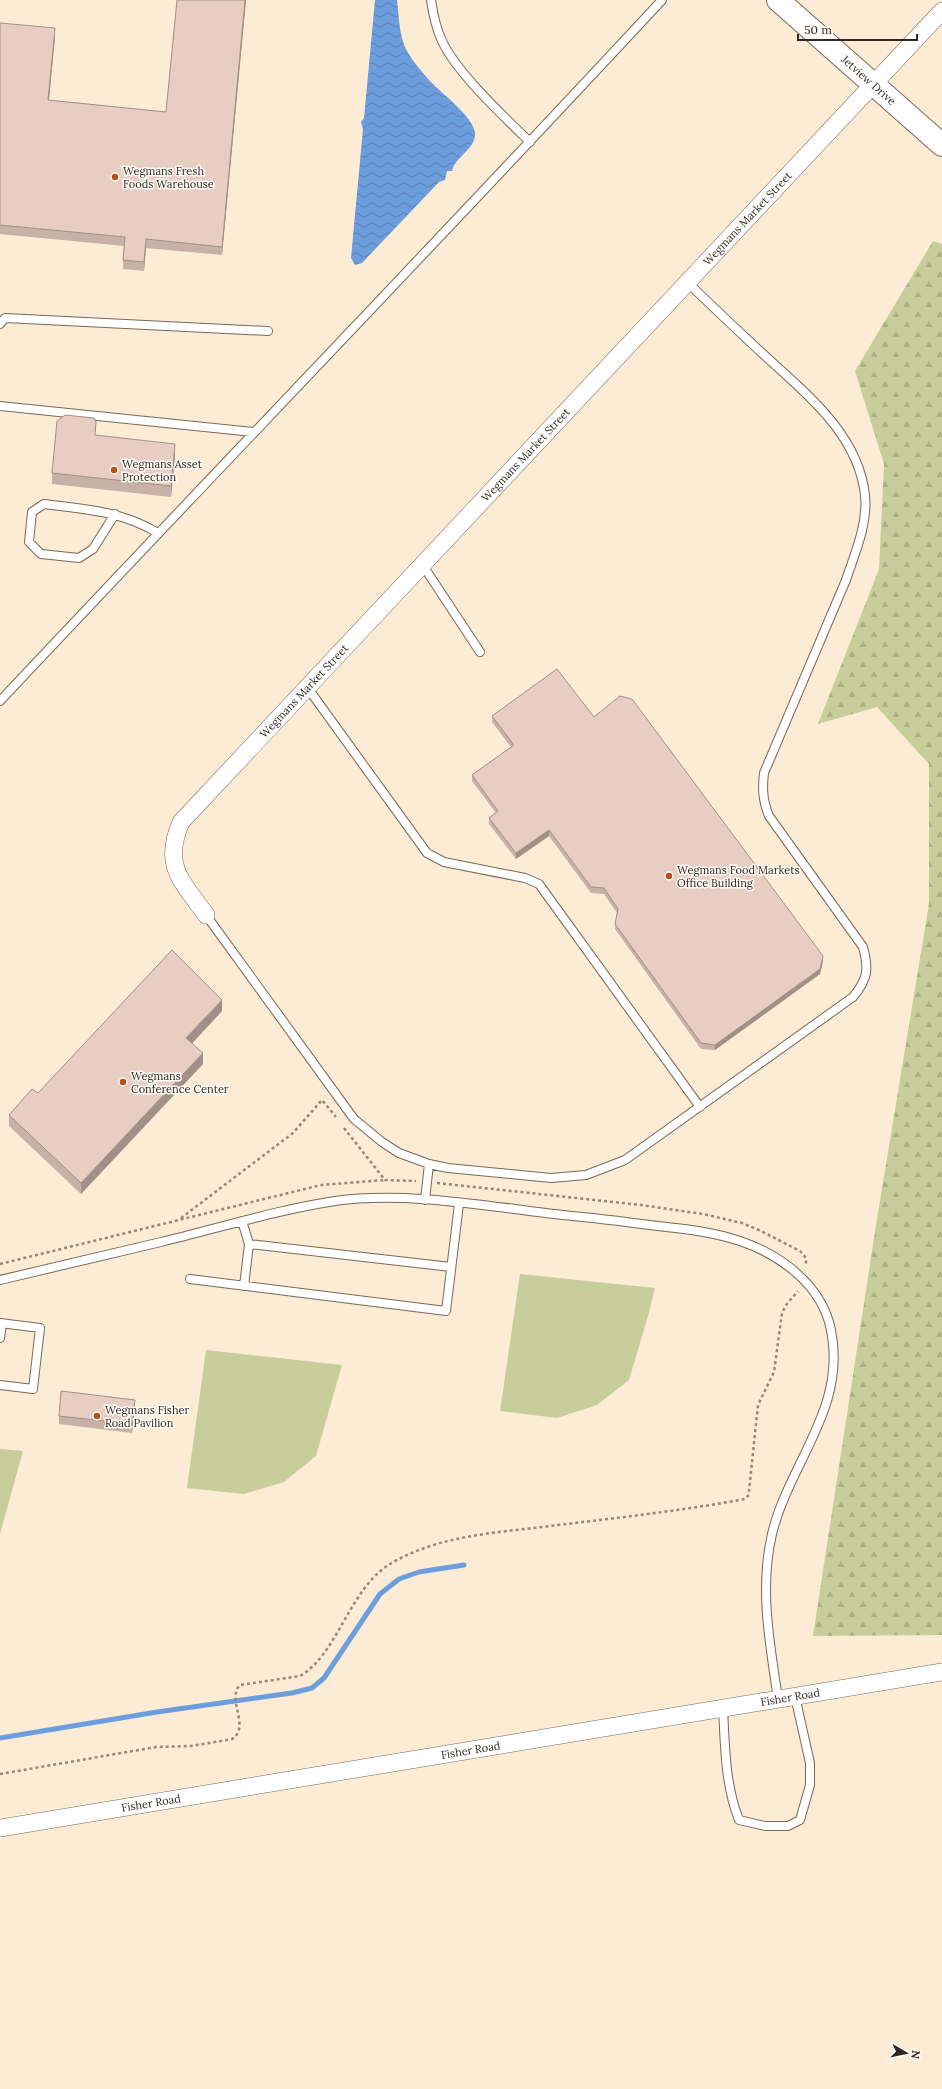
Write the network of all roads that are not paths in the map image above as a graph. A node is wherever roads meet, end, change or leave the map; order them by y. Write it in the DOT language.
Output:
graph roads {
  1 [pos="431,0"];
  2 [pos="662,0"];
  3 [pos="778,0"];
  4 [pos="942,11"];
  5 [pos="873,82"];
  6 [pos="530,142"];
  7 [pos="942,145"];
  8 [pos="687,282"];
  9 [pos="2,320"];
  10 [pos="268,332"];
  11 [pos="0,406"];
  12 [pos="253,432"];
  13 [pos="115,514"];
  14 [pos="158,533"];
  15 [pos="422,564"];
  16 [pos="480,652"];
  17 [pos="307,687"];
  18 [pos="0,701"];
  19 [pos="206,915"];
  20 [pos="700,1107"];
  21 [pos="429,1164"];
  22 [pos="425,1200"];
  23 [pos="459,1204"];
  24 [pos="242,1221"];
  25 [pos="249,1244"];
  26 [pos="451,1267"];
  27 [pos="190,1279"];
  28 [pos="0,1280"];
  29 [pos="244,1286"];
  30 [pos="1,1323"];
  31 [pos="0,1338"];
  32 [pos="0,1385"];
  33 [pos="942,1672"];
  34 [pos="795,1696"];
  35 [pos="778,1699"];
  36 [pos="723,1708"];
  37 [pos="0,1828"];
  1 -- 6 [label="lane"];
  2 -- 6 [label="lane"];
  3 -- 5 [label="street, Jetview Drive"];
  4 -- 5 [label="street, Wegmans Market Street"];
  5 -- 7 [label="street, Jetview Drive"];
  5 -- 8 [label="street, Wegmans Market Street"];
  6 -- 12 [label="lane"];
  8 -- 15 [label="street, Wegmans Market Street"];
  8 -- 20 [label="lane"];
  9 -- 10 [label="lane"];
  11 -- 12 [label="lane"];
  12 -- 14 [label="lane"];
  13 -- 13 [label="lane"];
  13 -- 14 [label="lane"];
  14 -- 18 [label="lane"];
  15 -- 16 [label="lane"];
  15 -- 17 [label="street, Wegmans Market Street"];
  17 -- 19 [label="street, Wegmans Market Street"];
  17 -- 20 [label="lane"];
  19 -- 21 [label="lane"];
  20 -- 21 [label="lane"];
  21 -- 22 [label="lane"];
  22 -- 23 [label="lane"];
  22 -- 24 [label="lane"];
  23 -- 26 [label="lane"];
  23 -- 35 [label="lane"];
  24 -- 25 [label="lane"];
  24 -- 28 [label="lane"];
  25 -- 26 [label="lane"];
  25 -- 29 [label="lane"];
  26 -- 29 [label="lane"];
  27 -- 29 [label="lane"];
  30 -- 31 [label="lane"];
  30 -- 32 [label="lane"];
  33 -- 34 [label="street, Fisher Road"];
  34 -- 35 [label="street, Fisher Road"];
  34 -- 36 [label="lane"];
  35 -- 36 [label="street, Fisher Road"];
  36 -- 37 [label="street, Fisher Road"];
}
